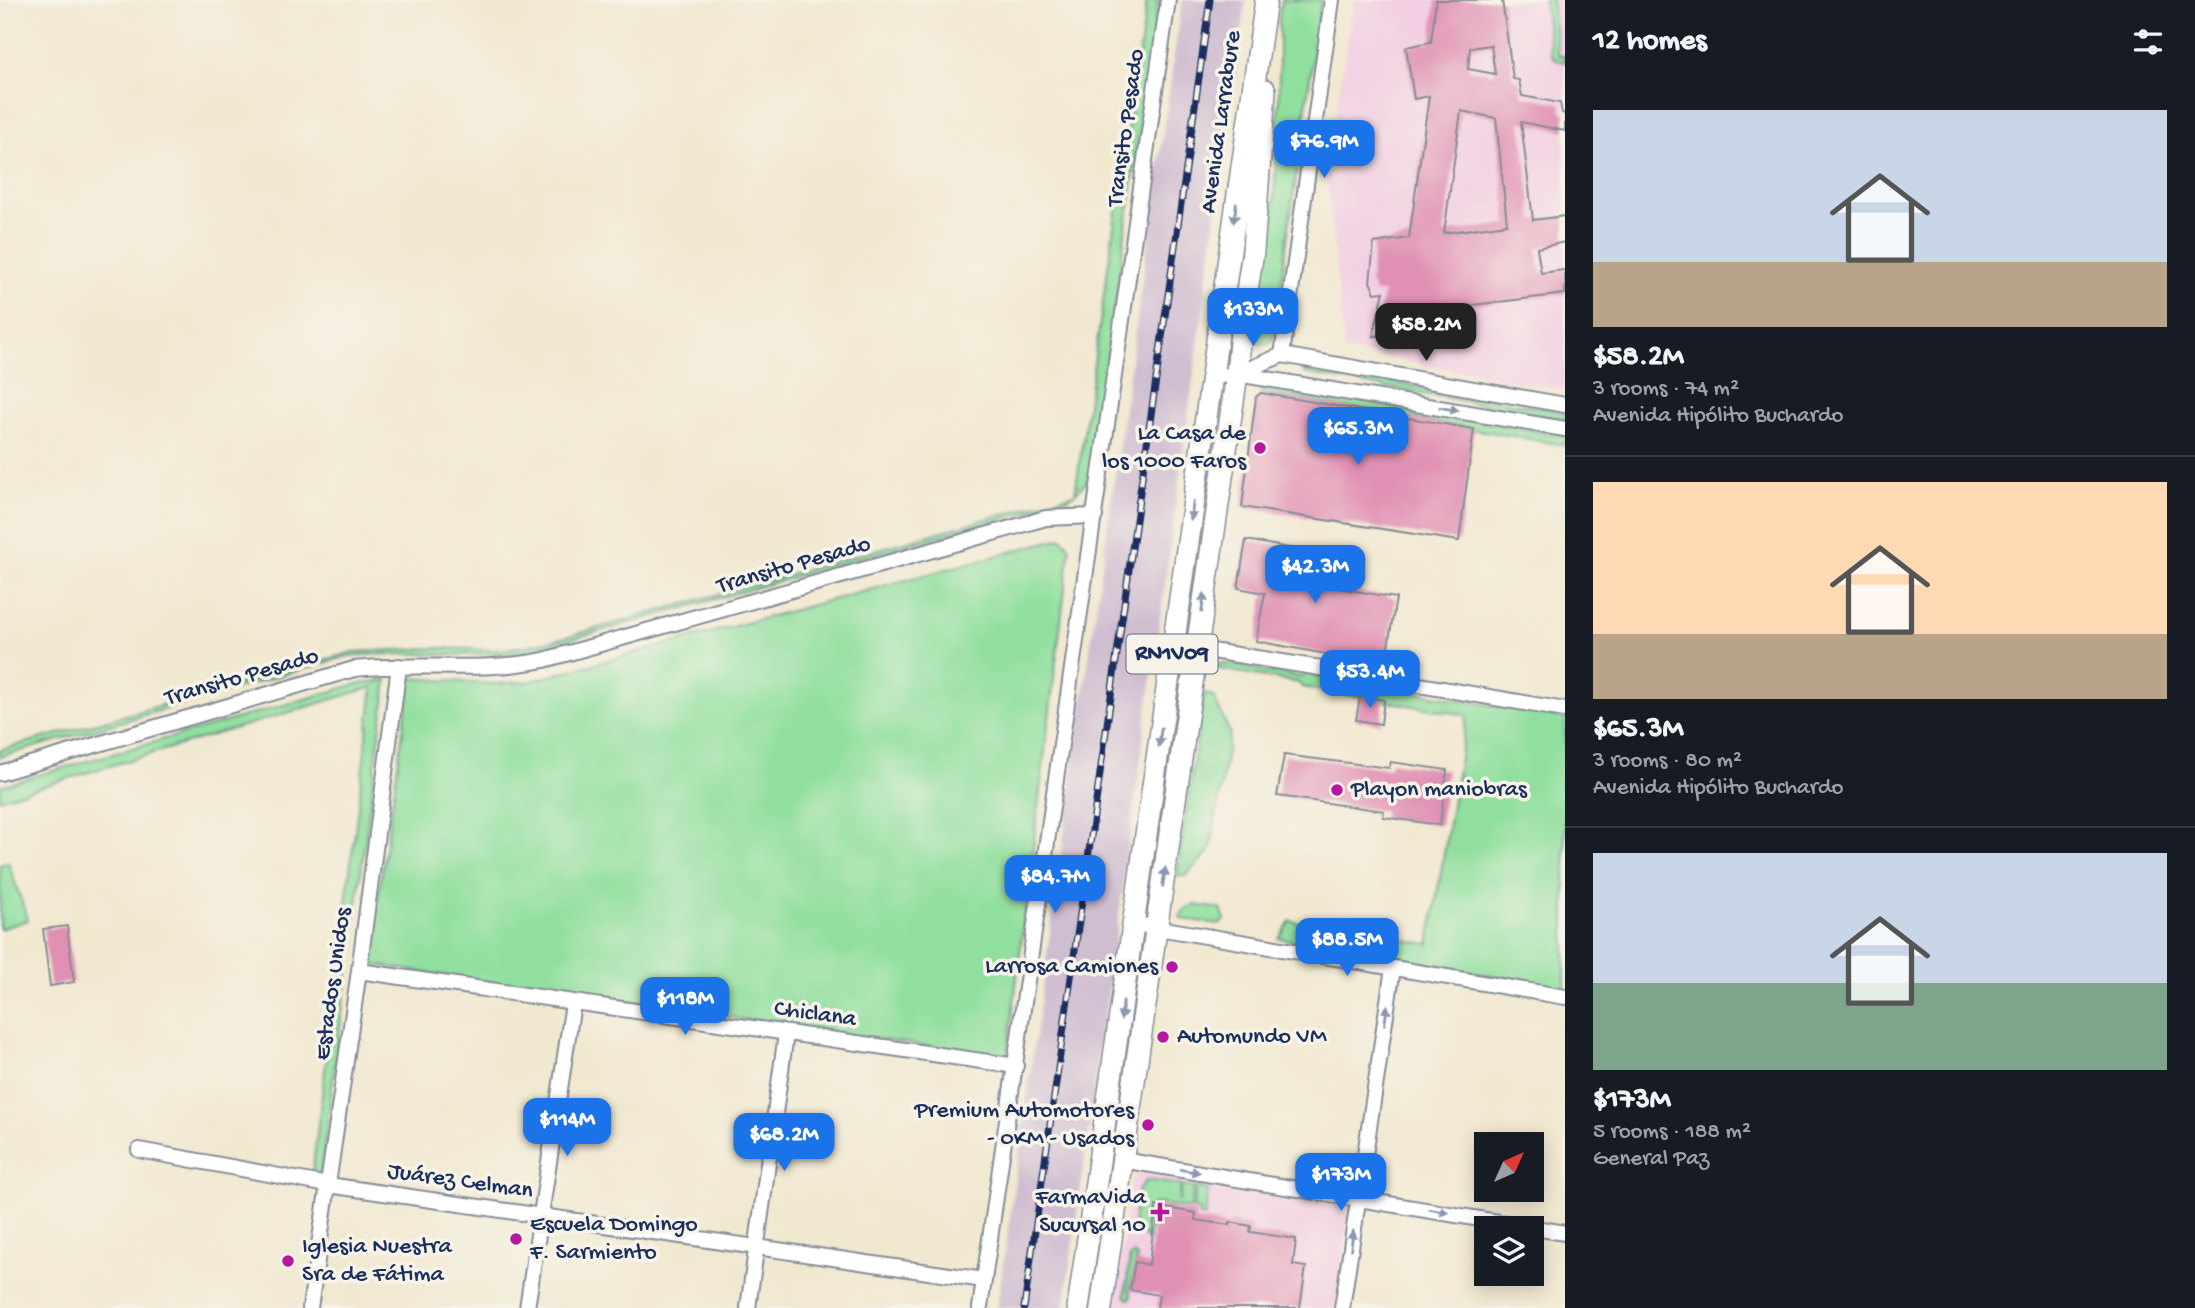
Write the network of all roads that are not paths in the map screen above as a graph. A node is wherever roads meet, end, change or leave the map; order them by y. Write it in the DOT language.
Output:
graph roads {
  1 [pos="1168,0"];
  2 [pos="1266,0"];
  3 [pos="1332,0"];
  4 [pos="1282,355"];
  5 [pos="1237,373"];
  6 [pos="1212,377"];
  7 [pos="1565,405"];
  8 [pos="1565,429"];
  9 [pos="1095,516"];
  10 [pos="1173,645"];
  11 [pos="1197,649"];
  12 [pos="399,666"];
  13 [pos="1565,710"];
  14 [pos="0,773"];
  15 [pos="1135,924"];
  16 [pos="1156,928"];
  17 [pos="1393,968"];
  18 [pos="359,971"];
  19 [pos="1565,997"];
  20 [pos="573,1003"];
  21 [pos="786,1034"];
  22 [pos="1016,1066"];
  23 [pos="139,1150"];
  24 [pos="1122,1160"];
  25 [pos="328,1185"];
  26 [pos="1358,1198"];
  27 [pos="540,1216"];
  28 [pos="1565,1233"];
  29 [pos="756,1246"];
  30 [pos="984,1280"];
  31 [pos="310,1308"];
  32 [pos="527,1308"];
  33 [pos="748,1308"];
  34 [pos="980,1308"];
  35 [pos="1078,1308"];
  36 [pos="1101,1308"];
  37 [pos="1342,1308"];
  1 -- 9 [label="street, Transito Pesado"];
  2 -- 5 [label="main road, Avenida Larrabure / RN1V09"];
  2 -- 6 [label="main road, Avenida Larrabure / RN1V09, one-way"];
  3 -- 4 [label="street"];
  4 -- 5 [label="street"];
  4 -- 7 [label="street"];
  5 -- 6 [label="street"];
  5 -- 8 [label="street, one-way"];
  11 -- 5 [label="main road, Avenida Larrabure / RN1V09, one-way"];
  6 -- 10 [label="main road, Avenida Larrabure / RN1V09, one-way"];
  9 -- 12 [label="street, Transito Pesado"];
  9 -- 22 [label="street"];
  10 -- 11 [label="street"];
  10 -- 15 [label="main road, Avenida Larrabure / RN1V09, one-way"];
  11 -- 13 [label="street"];
  16 -- 11 [label="main road, Avenida Larrabure / RN1V09, one-way"];
  12 -- 14 [label="street, Transito Pesado"];
  12 -- 18 [label="street, Estados Unidos"];
  15 -- 16 [label="street"];
  15 -- 35 [label="main road, Avenida Larrabure / RN1V09, one-way"];
  16 -- 17 [label="street"];
  16 -- 24 [label="main road, Avenida Larrabure / RN1V09"];
  17 -- 19 [label="street"];
  26 -- 17 [label="street, one-way"];
  18 -- 20 [label="street, Chiclana"];
  18 -- 25 [label="street, Estados Unidos"];
  20 -- 21 [label="street, Chiclana"];
  20 -- 27 [label="street"];
  21 -- 22 [label="street, Chiclana"];
  21 -- 29 [label="street"];
  22 -- 30 [label="street"];
  23 -- 25 [label="street, Juárez Celman"];
  24 -- 26 [label="street, one-way"];
  24 -- 36 [label="main road, Avenida Larrabure / RN1V09"];
  25 -- 27 [label="street, Juárez Celman"];
  25 -- 31 [label="street, Estados Unidos"];
  26 -- 28 [label="street, one-way"];
  37 -- 26 [label="street, one-way"];
  27 -- 29 [label="street, Juárez Celman"];
  27 -- 32 [label="street"];
  29 -- 30 [label="street, Juárez Celman"];
  29 -- 33 [label="street"];
  30 -- 34 [label="street"];
}
